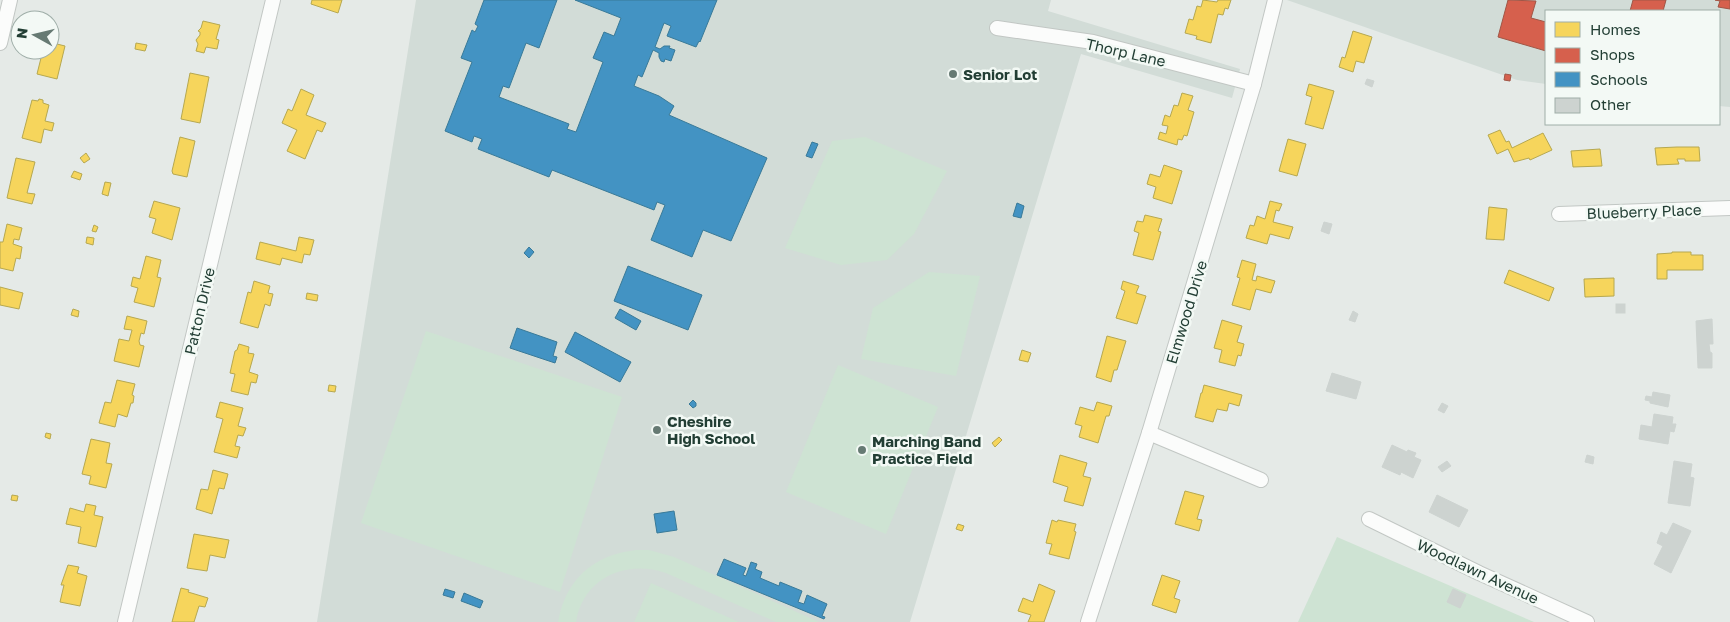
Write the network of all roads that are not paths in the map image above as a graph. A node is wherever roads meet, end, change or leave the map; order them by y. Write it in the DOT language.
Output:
graph roads {
  1 [pos="10,0"];
  2 [pos="273,0"];
  3 [pos="1275,0"];
  4 [pos="996,28"];
  5 [pos="0,43"];
  6 [pos="1254,84"];
  7 [pos="1730,208"];
  8 [pos="1559,214"];
  9 [pos="1149,433"];
  10 [pos="1261,480"];
  11 [pos="1369,520"];
  12 [pos="125,622"];
  13 [pos="1088,622"];
  14 [pos="1587,622"];
  1 -- 5 [label="street"];
  2 -- 12 [label="street, Patton Drive"];
  3 -- 6 [label="street, Elmwood Drive"];
  4 -- 6 [label="street, Thorp Lane"];
  6 -- 9 [label="street, Elmwood Drive"];
  7 -- 8 [label="street, Blueberry Place"];
  9 -- 10 [label="street"];
  9 -- 13 [label="street, Elmwood Drive"];
  11 -- 14 [label="street, Woodlawn Avenue"];
}
